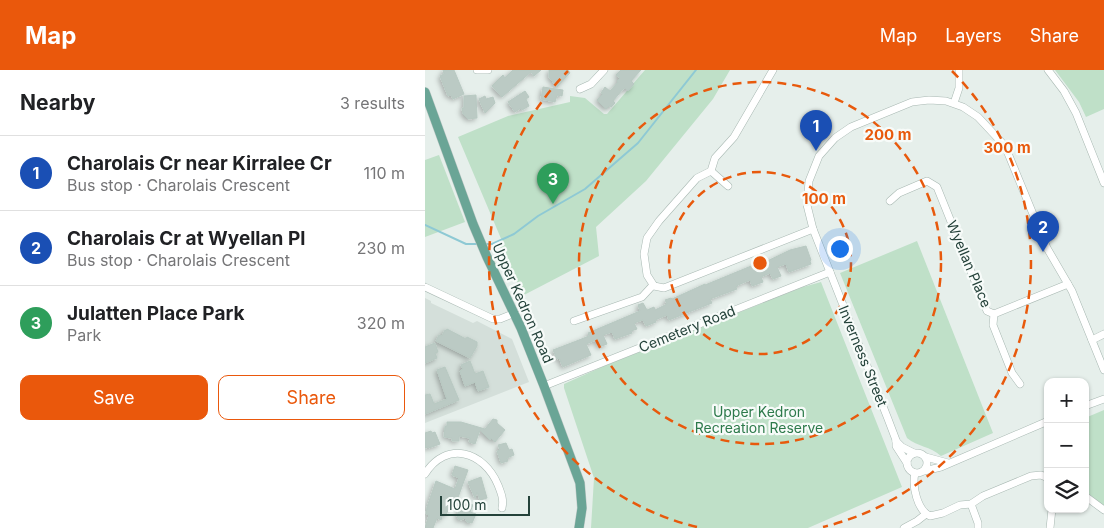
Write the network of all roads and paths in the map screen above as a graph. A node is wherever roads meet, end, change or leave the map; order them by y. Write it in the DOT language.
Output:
graph roads {
  1 [pos="477,70"];
  2 [pos="488,70"];
  3 [pos="604,70"];
  4 [pos="773,70"];
  5 [pos="959,70"];
  6 [pos="1048,70"];
  7 [pos="580,89"];
  8 [pos="425,92"];
  9 [pos="954,103"];
  10 [pos="428,108"];
  11 [pos="711,170"];
  12 [pos="1104,183"];
  13 [pos="728,186"];
  14 [pos="890,201"];
  15 [pos="813,230"];
  16 [pos="830,272"];
  17 [pos="1068,284"];
  18 [pos="653,285"];
  19 [pos="425,287"];
  20 [pos="515,313"];
  21 [pos="994,314"];
  22 [pos="574,322"];
  23 [pos="1104,334"];
  24 [pos="1092,340"];
  25 [pos="1104,370"];
  26 [pos="1020,384"];
  27 [pos="544,386"];
  28 [pos="1104,399"];
  29 [pos="1089,405"];
  30 [pos="1044,422"];
  31 [pos="896,440"];
  32 [pos="914,453"];
  33 [pos="925,457"];
  34 [pos="907,463"];
  35 [pos="948,463"];
  36 [pos="923,471"];
  37 [pos="915,473"];
  38 [pos="425,474"];
  39 [pos="1044,476"];
  40 [pos="1089,499"];
  41 [pos="971,504"];
  42 [pos="502,508"];
  43 [pos="1104,510"];
  44 [pos="1052,513"];
  45 [pos="926,514"];
  46 [pos="579,528"];
  47 [pos="904,528"];
  48 [pos="978,528"];
  49 [pos="1050,528"];
  1 -- 2 [label="street"];
  3 -- 7 [label="street"];
  4 -- 11 [label="street"];
  5 -- 9 [label="street"];
  6 -- 12 [label="street"];
  8 -- 10 [label="main road, Upper Kedron Road"];
  9 -- 15 [label="street, Inverness Street"];
  9 -- 17 [label="street"];
  10 -- 20 [label="main road, Upper Kedron Road"];
  11 -- 13 [label="street"];
  11 -- 18 [label="street"];
  14 -- 21 [label="street, Wyellan Place"];
  15 -- 16 [label="street, Inverness Street"];
  15 -- 18 [label="street"];
  16 -- 27 [label="street, Cemetery Road"];
  16 -- 31 [label="street, Inverness Street"];
  17 -- 21 [label="street, Wyellan Place"];
  17 -- 24 [label="street"];
  18 -- 22 [label="street"];
  19 -- 20 [label="street"];
  20 -- 27 [label="main road, Upper Kedron Road"];
  21 -- 26 [label="street"];
  23 -- 24 [label="street"];
  24 -- 25 [label="street"];
  27 -- 46 [label="main road, Upper Kedron Road"];
  28 -- 29 [label="street"];
  30 -- 35 [label="street"];
  31 -- 32 [label="street"];
  31 -- 34 [label="street, Inverness Street"];
  32 -- 33 [label="street"];
  32 -- 34 [label="street"];
  33 -- 35 [label="street"];
  33 -- 36 [label="street"];
  34 -- 37 [label="street"];
  35 -- 36 [label="street"];
  36 -- 37 [label="street"];
  37 -- 45 [label="street"];
  38 -- 42 [label="street"];
  39 -- 41 [label="street"];
  40 -- 43 [label="street"];
  41 -- 45 [label="street"];
  41 -- 48 [label="street"];
  44 -- 49 [label="street"];
  45 -- 47 [label="street"];
}
